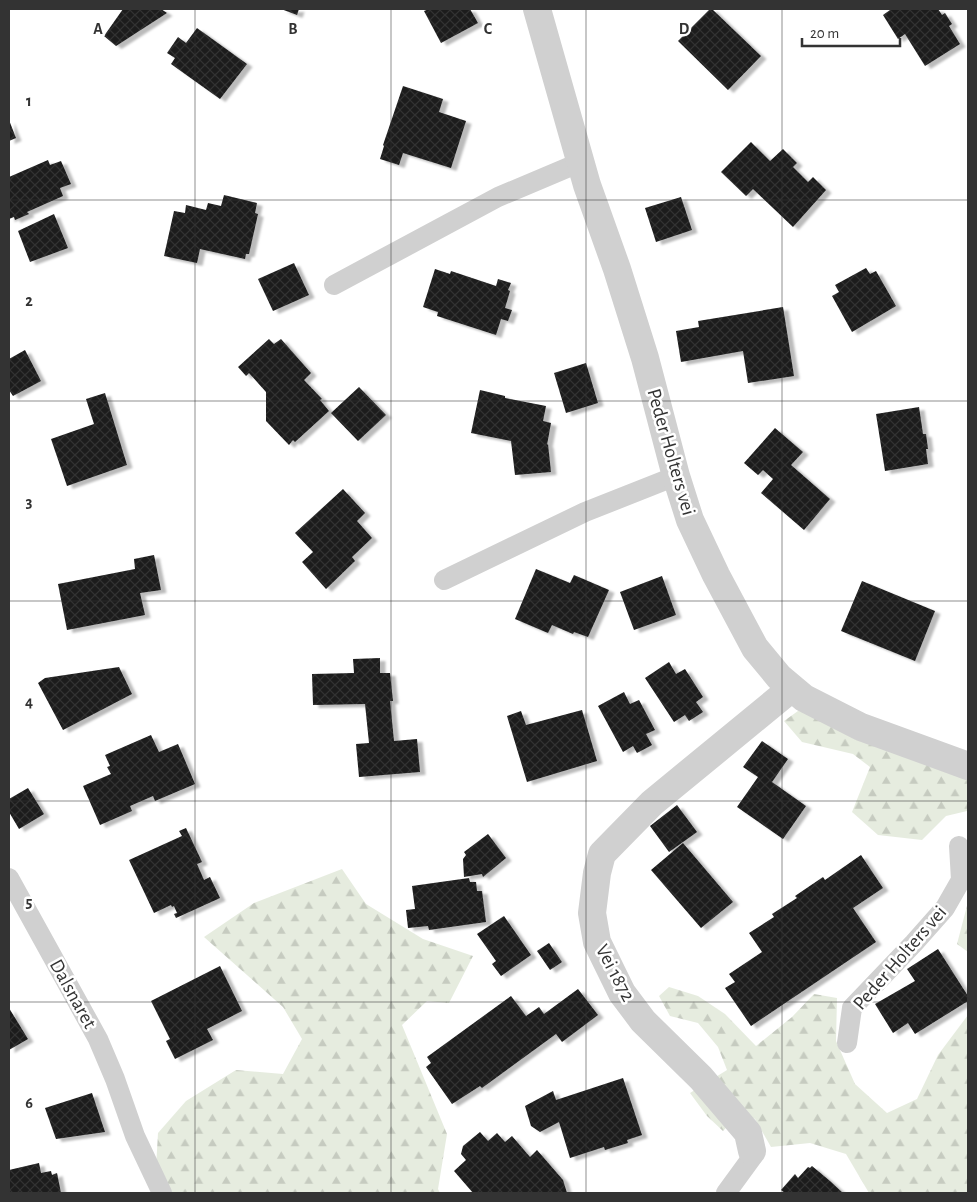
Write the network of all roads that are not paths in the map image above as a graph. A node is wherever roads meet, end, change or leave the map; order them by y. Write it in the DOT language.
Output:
graph roads {
  1 [pos="537,9"];
  2 [pos="581,162"];
  3 [pos="334,285"];
  4 [pos="676,476"];
  5 [pos="444,580"];
  6 [pos="792,688"];
  7 [pos="968,766"];
  8 [pos="959,846"];
  9 [pos="9,878"];
  10 [pos="847,1043"];
  11 [pos="752,1151"];
  12 [pos="162,1193"];
  13 [pos="726,1193"];
  1 -- 2 [label="street, Peder Holters vei"];
  2 -- 3 [label="lane"];
  2 -- 4 [label="street, Peder Holters vei"];
  4 -- 5 [label="lane"];
  4 -- 6 [label="street, Peder Holters vei"];
  6 -- 7 [label="street, Peder Holters vei"];
  6 -- 11 [label="street, Vei 1872"];
  8 -- 10 [label="lane, Peder Holters vei"];
  9 -- 12 [label="lane, Dalsnaret"];
  11 -- 13 [label="lane"];
}
